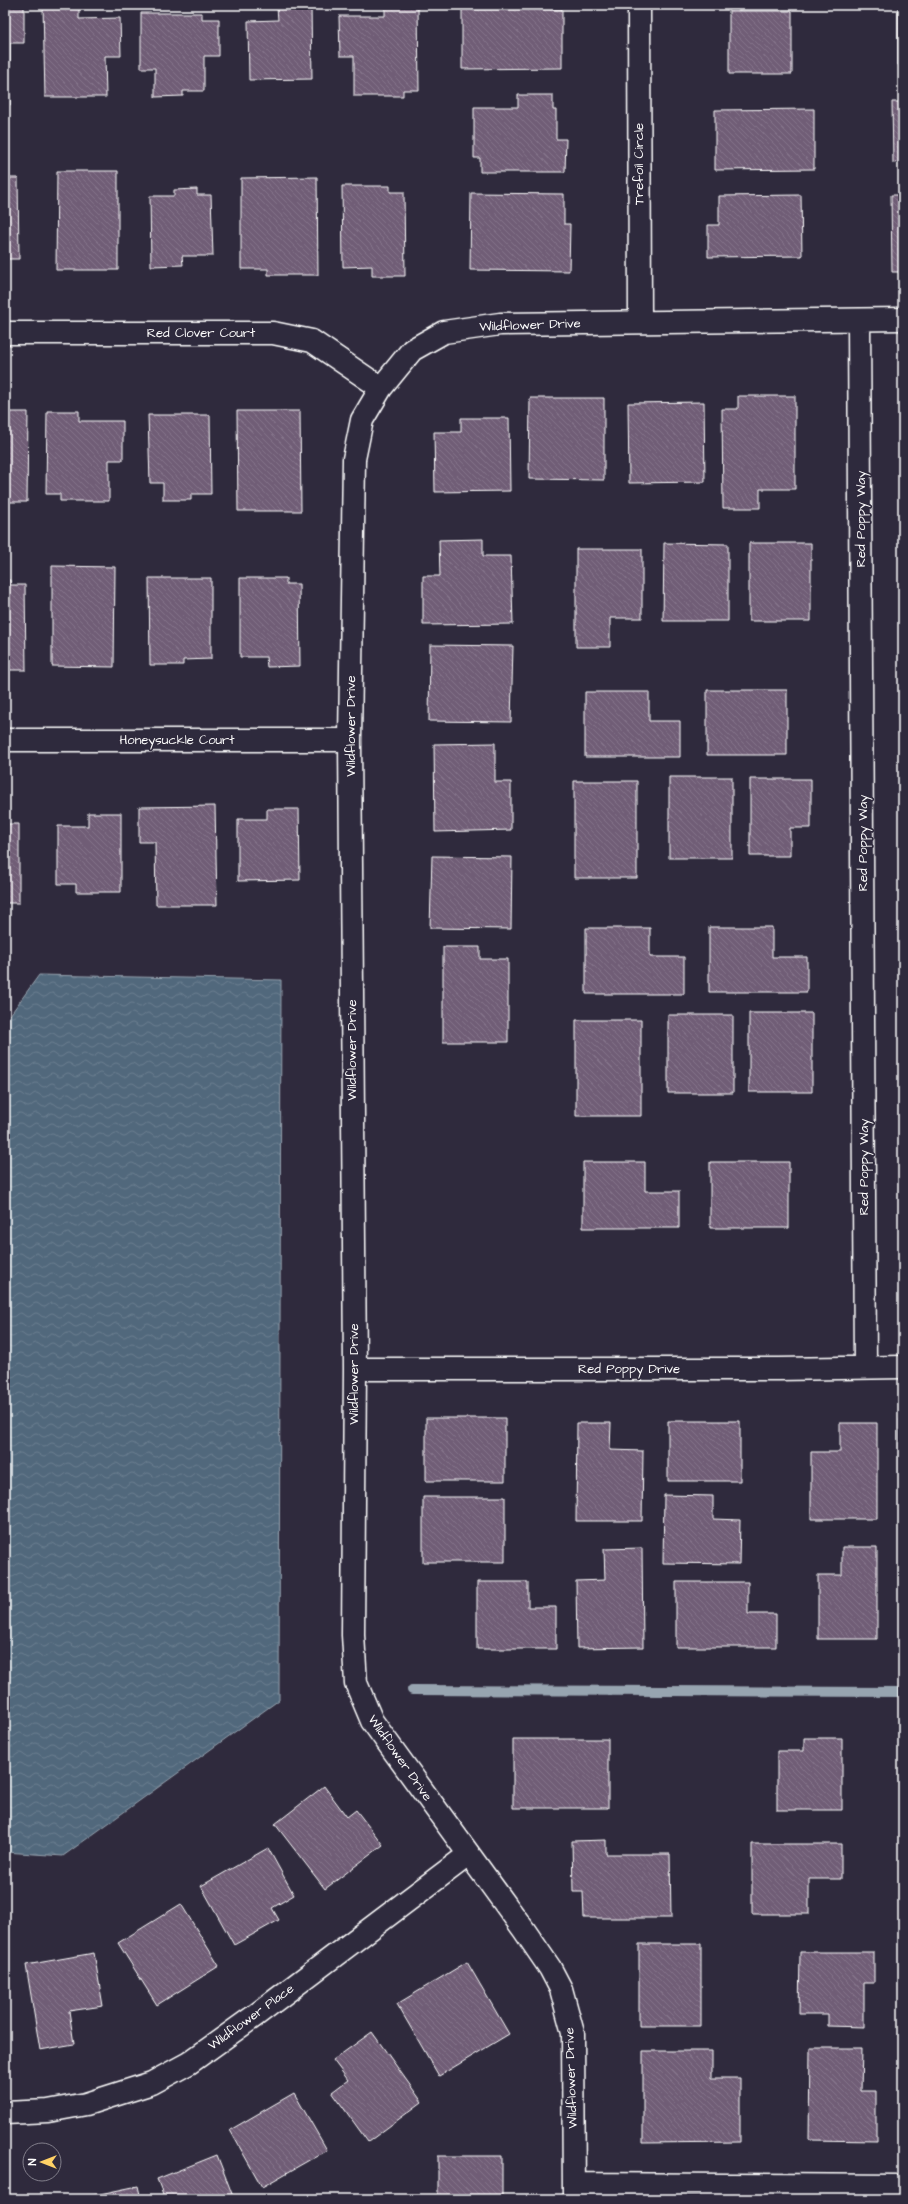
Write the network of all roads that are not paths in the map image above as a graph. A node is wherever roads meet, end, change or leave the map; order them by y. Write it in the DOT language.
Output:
graph roads {
  1 [pos="639,5"];
  2 [pos="859,320"];
  3 [pos="903,320"];
  4 [pos="640,322"];
  5 [pos="5,333"];
  6 [pos="381,388"];
  7 [pos="5,740"];
  8 [pos="350,740"];
  9 [pos="865,1367"];
  10 [pos="903,1367"];
  11 [pos="355,1369"];
  12 [pos="468,1855"];
  13 [pos="5,2113"];
  14 [pos="903,2186"];
  15 [pos="574,2192"];
  1 -- 4 [label="street, Trefoil Circle"];
  2 -- 3 [label="street, Wildflower Drive"];
  2 -- 4 [label="street, Wildflower Drive"];
  2 -- 9 [label="street, Red Poppy Way"];
  4 -- 6 [label="street, Wildflower Drive"];
  5 -- 6 [label="street, Red Clover Court"];
  6 -- 8 [label="street, Wildflower Drive"];
  7 -- 8 [label="street, Honeysuckle Court"];
  8 -- 11 [label="street, Wildflower Drive"];
  9 -- 10 [label="street, Red Poppy Drive"];
  9 -- 11 [label="street, Red Poppy Drive"];
  11 -- 12 [label="street, Wildflower Drive"];
  12 -- 13 [label="street, Wildflower Place"];
  12 -- 15 [label="street, Wildflower Drive"];
  14 -- 15 [label="street"];
}
